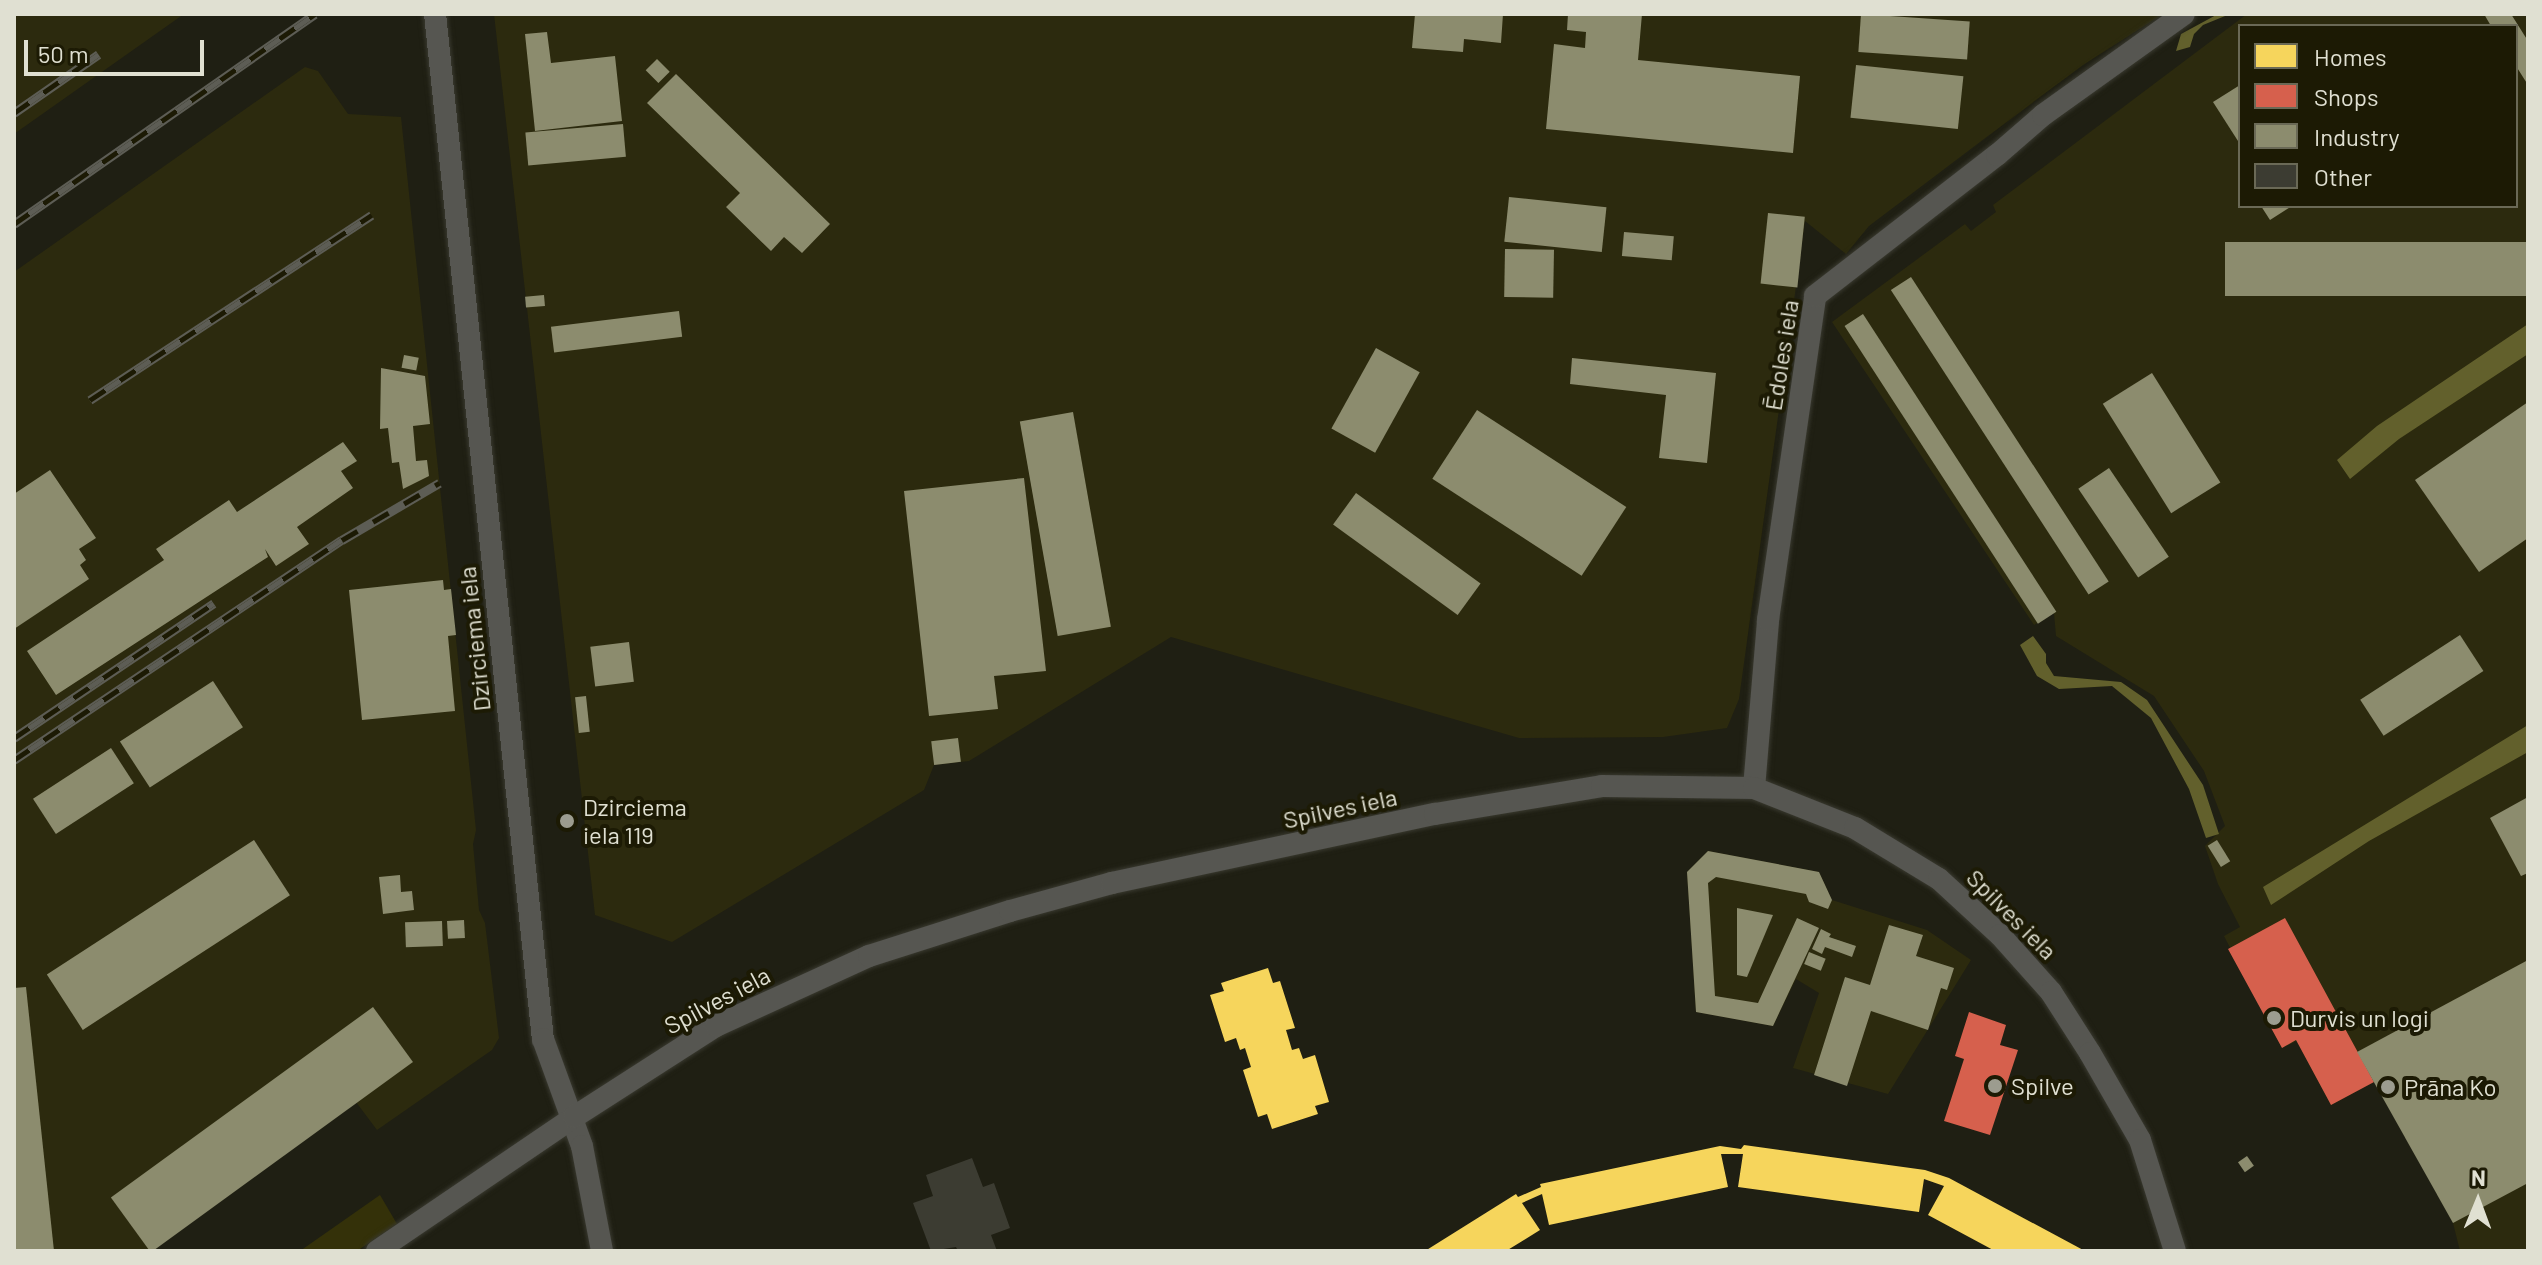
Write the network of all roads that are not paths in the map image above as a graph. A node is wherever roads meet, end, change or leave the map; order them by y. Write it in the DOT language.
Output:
graph roads {
  1 [pos="435,14"];
  2 [pos="2184,14"];
  3 [pos="1754,788"];
  4 [pos="574,1117"];
  5 [pos="377,1251"];
  6 [pos="602,1251"];
  7 [pos="2175,1251"];
  1 -- 4 [label="street, Dzirciema iela"];
  2 -- 3 [label="street, Ēdoles iela"];
  3 -- 4 [label="street, Spilves iela"];
  3 -- 7 [label="street, Spilves iela"];
  4 -- 5 [label="street, Spilves iela"];
  4 -- 6 [label="street, Dzirciema iela"];
}
